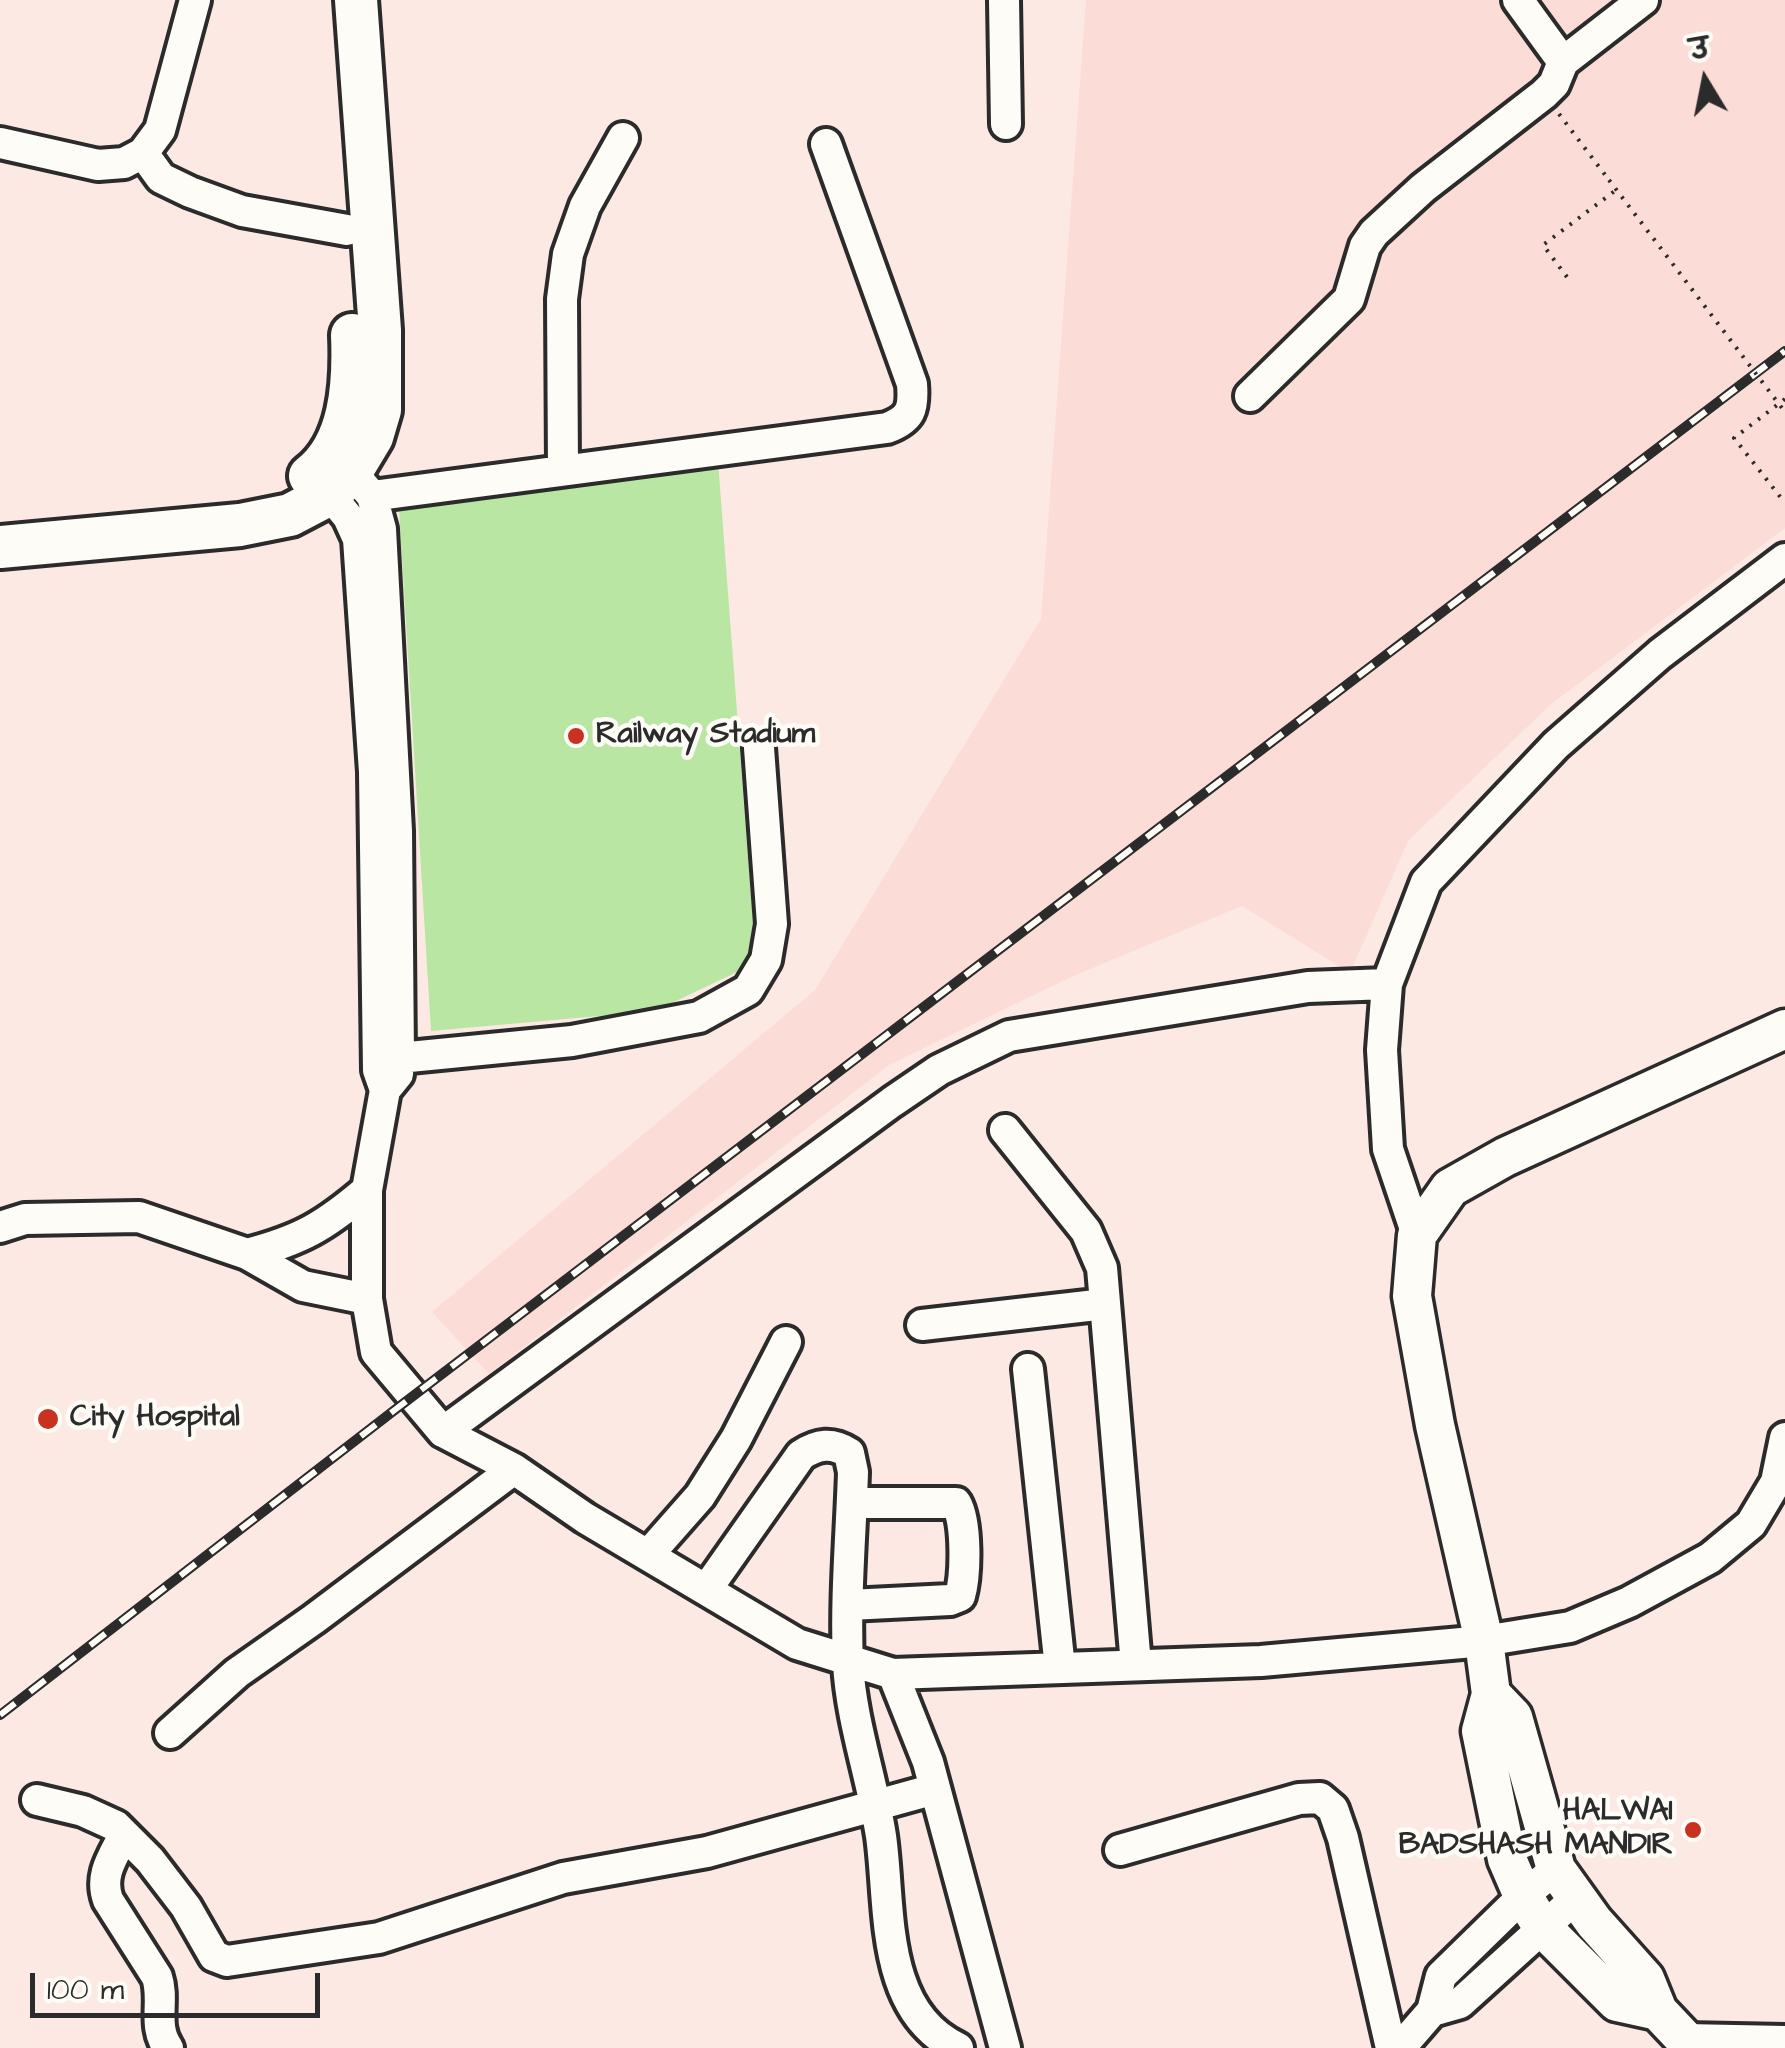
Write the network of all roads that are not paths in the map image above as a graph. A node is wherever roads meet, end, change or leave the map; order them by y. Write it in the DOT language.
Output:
graph roads {
  1 [pos="194,0"];
  2 [pos="329,0"];
  3 [pos="356,0"];
  4 [pos="1004,0"];
  5 [pos="1518,0"];
  6 [pos="1643,0"];
  7 [pos="1563,62"];
  8 [pos="1006,124"];
  9 [pos="622,138"];
  10 [pos="0,143"];
  11 [pos="826,144"];
  12 [pos="143,153"];
  13 [pos="347,230"];
  14 [pos="1250,396"];
  15 [pos="563,470"];
  16 [pos="340,478"];
  17 [pos="0,526"];
  18 [pos="0,547"];
  19 [pos="1785,559"];
  20 [pos="759,748"];
  21 [pos="1388,984"];
  22 [pos="1785,1029"];
  23 [pos="399,1058"];
  24 [pos="385,1090"];
  25 [pos="1005,1130"];
  26 [pos="368,1190"];
  27 [pos="0,1227"];
  28 [pos="1418,1235"];
  29 [pos="247,1254"];
  30 [pos="367,1300"];
  31 [pos="1106,1304"];
  32 [pos="922,1325"];
  33 [pos="786,1342"];
  34 [pos="1028,1369"];
  35 [pos="442,1432"];
  36 [pos="1783,1454"];
  37 [pos="514,1468"];
  38 [pos="852,1503"];
  39 [pos="648,1556"];
  40 [pos="706,1590"];
  41 [pos="850,1605"];
  42 [pos="1484,1640"];
  43 [pos="848,1662"];
  44 [pos="1136,1666"];
  45 [pos="1060,1668"];
  46 [pos="893,1674"];
  47 [pos="1492,1694"];
  48 [pos="170,1732"];
  49 [pos="935,1789"];
  50 [pos="36,1800"];
  51 [pos="876,1803"];
  52 [pos="124,1834"];
  53 [pos="1120,1850"];
  54 [pos="1566,1884"];
  55 [pos="1523,1896"];
  56 [pos="1543,1928"];
  57 [pos="1658,2010"];
  58 [pos="1432,2011"];
  59 [pos="1785,2041"];
  60 [pos="1689,2044"];
  61 [pos="168,2048"];
  62 [pos="958,2048"];
  63 [pos="1005,2048"];
  64 [pos="1391,2048"];
  65 [pos="1400,2048"];
  1 -- 12 [label="street"];
  2 -- 13 [label="highway"];
  3 -- 16 [label="highway"];
  4 -- 8 [label="street"];
  5 -- 7 [label="street"];
  6 -- 7 [label="street"];
  7 -- 14 [label="street"];
  9 -- 15 [label="street"];
  10 -- 12 [label="street"];
  11 -- 15 [label="street"];
  12 -- 13 [label="street"];
  13 -- 16 [label="highway"];
  15 -- 16 [label="street"];
  16 -- 17 [label="highway"];
  16 -- 18 [label="highway"];
  16 -- 23 [label="street"];
  16 -- 24 [label="street"];
  19 -- 21 [label="street"];
  20 -- 23 [label="street"];
  21 -- 28 [label="street"];
  21 -- 35 [label="street"];
  22 -- 28 [label="main road"];
  23 -- 24 [label="street"];
  24 -- 26 [label="street"];
  25 -- 31 [label="street"];
  26 -- 29 [label="street"];
  26 -- 30 [label="street"];
  27 -- 29 [label="street"];
  28 -- 42 [label="main road"];
  29 -- 30 [label="street"];
  30 -- 35 [label="street"];
  31 -- 32 [label="street"];
  31 -- 44 [label="street"];
  33 -- 39 [label="street"];
  34 -- 45 [label="street"];
  35 -- 37 [label="street"];
  36 -- 42 [label="street"];
  37 -- 39 [label="street"];
  37 -- 48 [label="street"];
  38 -- 40 [label="street"];
  38 -- 41 [label="street"];
  38 -- 41 [label="street"];
  39 -- 40 [label="street"];
  40 -- 43 [label="street"];
  41 -- 43 [label="street"];
  42 -- 44 [label="street"];
  42 -- 47 [label="main road"];
  43 -- 46 [label="street"];
  43 -- 51 [label="street"];
  44 -- 45 [label="street"];
  45 -- 46 [label="street"];
  46 -- 49 [label="street"];
  47 -- 54 [label="main road"];
  47 -- 55 [label="main road"];
  49 -- 51 [label="street"];
  49 -- 63 [label="street"];
  50 -- 52 [label="street"];
  51 -- 52 [label="street"];
  51 -- 62 [label="street"];
  52 -- 61 [label="street"];
  53 -- 64 [label="street"];
  54 -- 55 [label="street"];
  54 -- 56 [label="street"];
  54 -- 57 [label="main road"];
  55 -- 56 [label="main road"];
  55 -- 58 [label="street"];
  56 -- 57 [label="main road"];
  56 -- 58 [label="street"];
  57 -- 60 [label="main road"];
  58 -- 65 [label="street"];
  59 -- 60 [label="street"];
}
